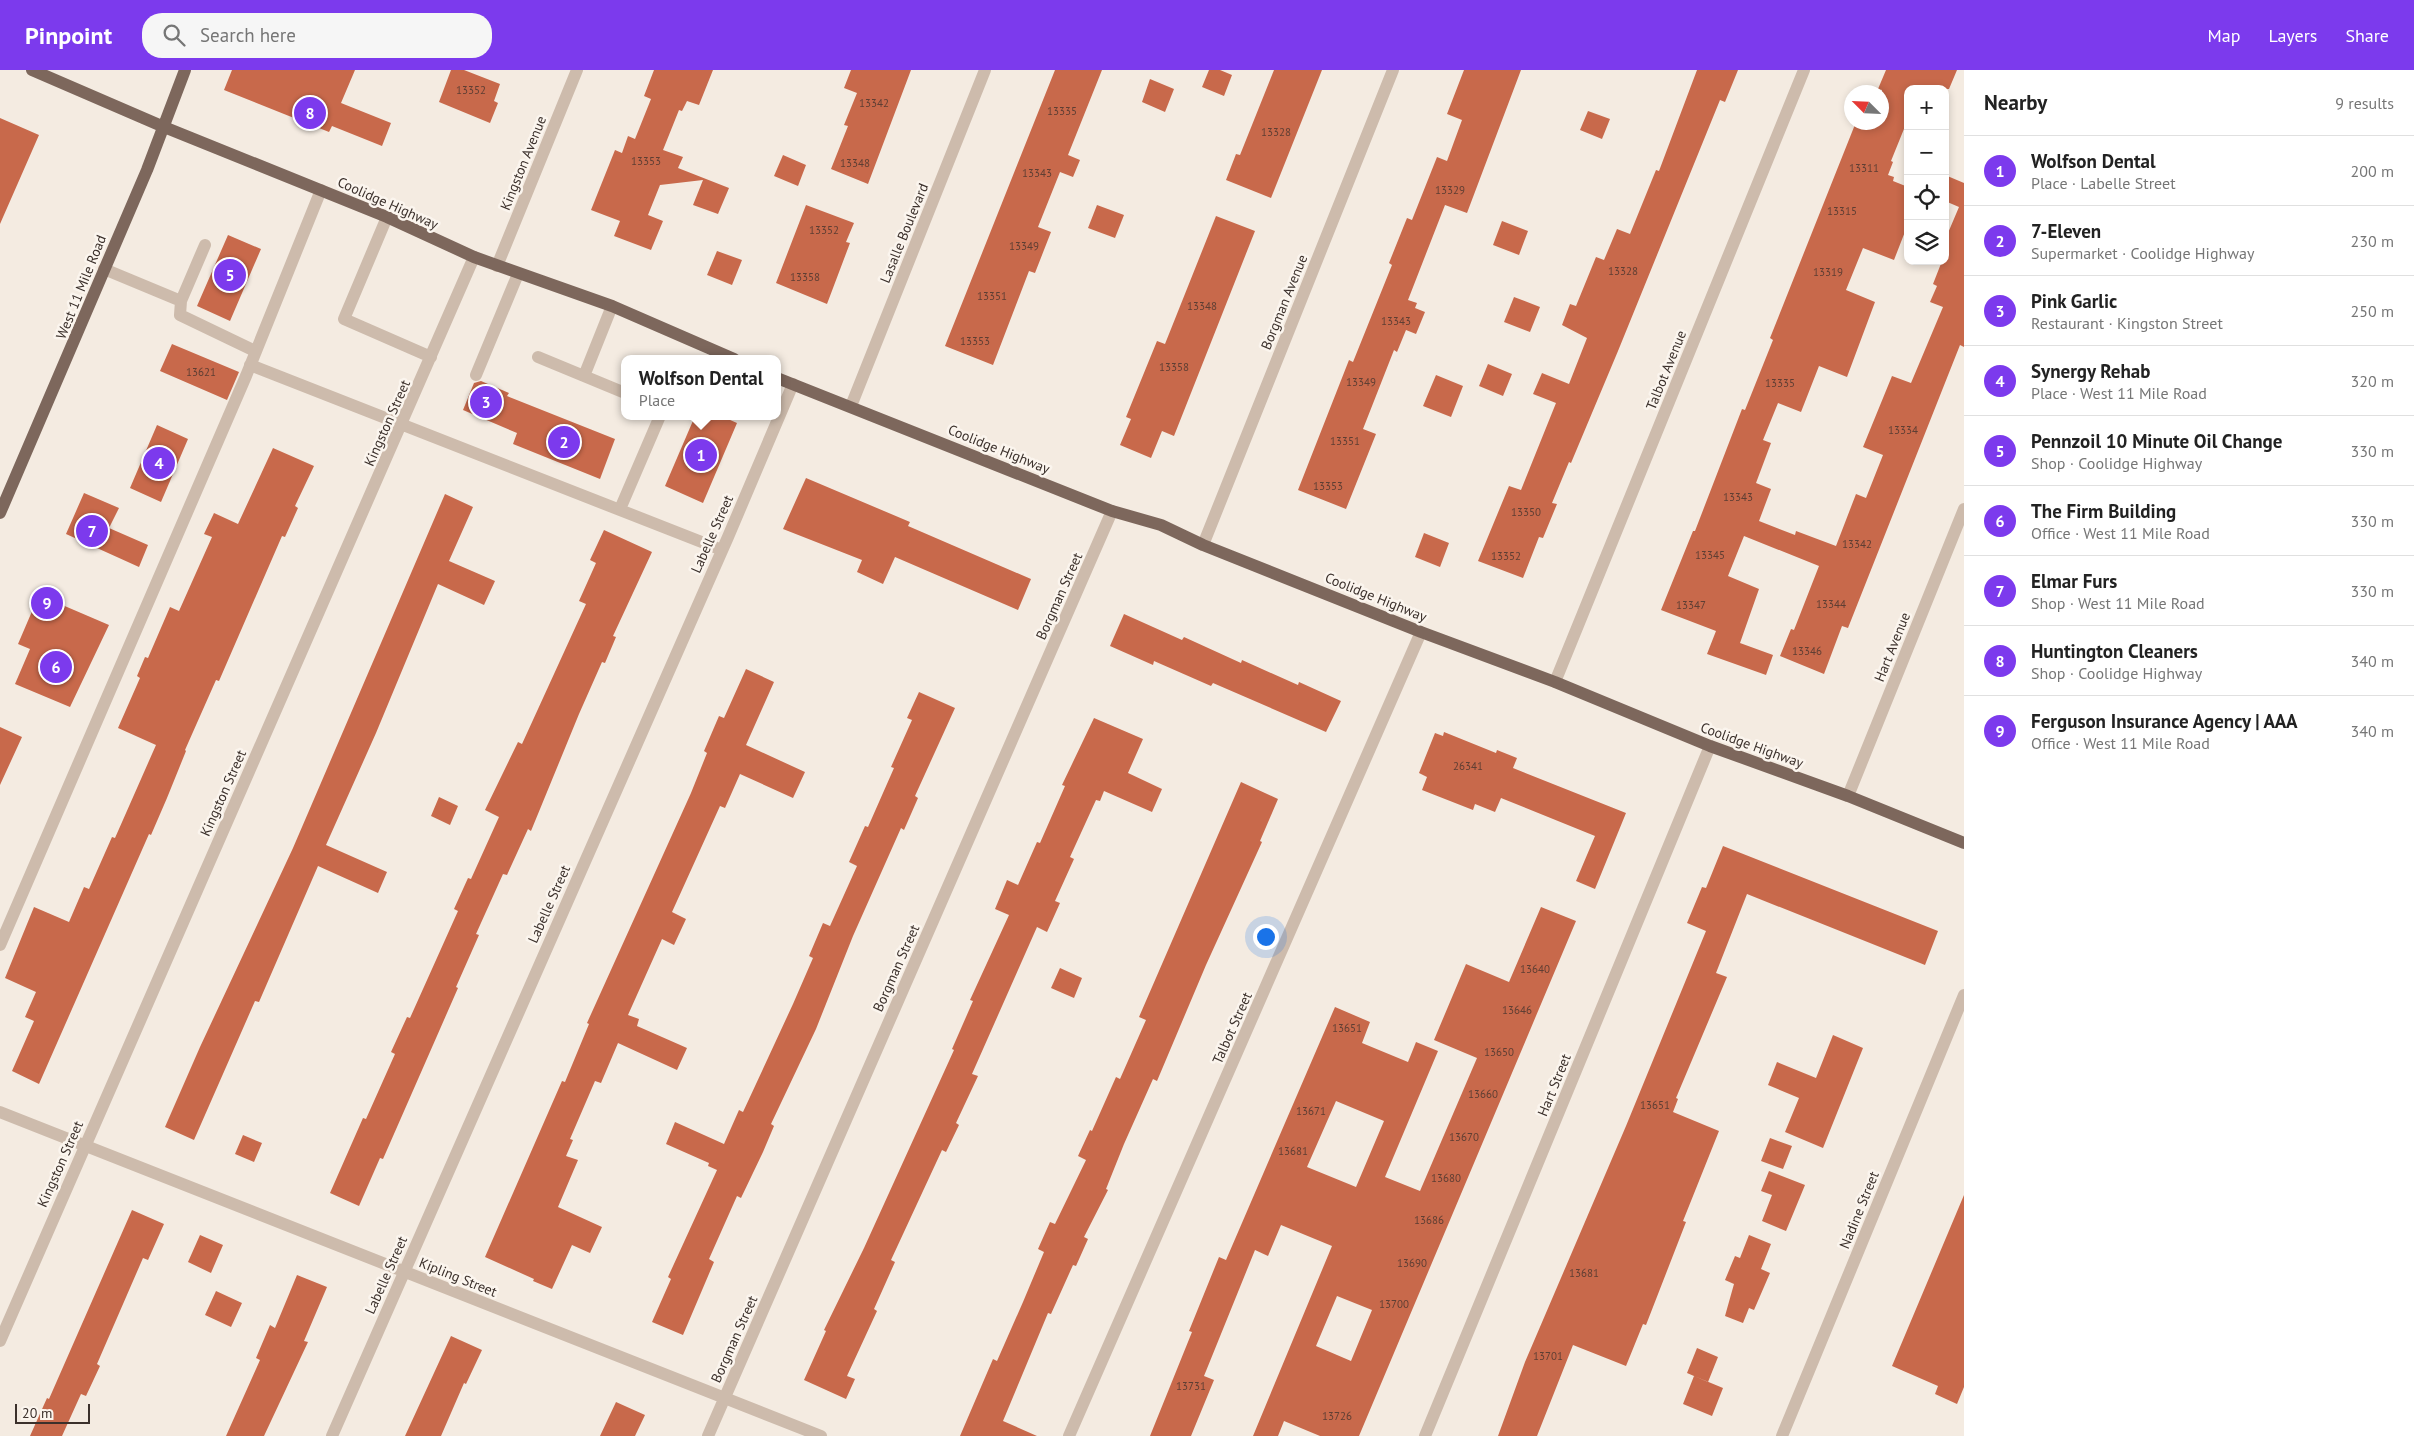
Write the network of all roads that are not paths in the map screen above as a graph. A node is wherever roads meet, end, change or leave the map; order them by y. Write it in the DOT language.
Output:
graph roads {
  1 [pos="32,70"];
  2 [pos="185,70"];
  3 [pos="577,70"];
  4 [pos="985,70"];
  5 [pos="1393,70"];
  6 [pos="1804,70"];
  7 [pos="164,127"];
  8 [pos="321,190"];
  9 [pos="387,217"];
  10 [pos="205,244"];
  11 [pos="474,257"];
  12 [pos="497,266"];
  13 [pos="104,269"];
  14 [pos="518,274"];
  15 [pos="181,301"];
  16 [pos="612,306"];
  17 [pos="255,351"];
  18 [pos="725,355"];
  19 [pos="431,358"];
  20 [pos="538,358"];
  21 [pos="250,365"];
  22 [pos="476,375"];
  23 [pos="584,376"];
  24 [pos="781,380"];
  25 [pos="793,384"];
  26 [pos="621,391"];
  27 [pos="851,406"];
  28 [pos="781,412"];
  29 [pos="658,420"];
  30 [pos="778,420"];
  31 [pos="402,425"];
  32 [pos="620,509"];
  33 [pos="1964,509"];
  34 [pos="1112,511"];
  35 [pos="0,513"];
  36 [pos="1203,545"];
  37 [pos="722,550"];
  38 [pos="1421,632"];
  39 [pos="1555,682"];
  40 [pos="1710,746"];
  41 [pos="1848,796"];
  42 [pos="1964,844"];
  43 [pos="0,945"];
  44 [pos="1964,995"];
  45 [pos="0,1112"];
  46 [pos="85,1146"];
  47 [pos="404,1271"];
  48 [pos="0,1341"];
  49 [pos="724,1399"];
  50 [pos="332,1436"];
  51 [pos="708,1436"];
  52 [pos="821,1436"];
  53 [pos="1069,1436"];
  54 [pos="1425,1436"];
  55 [pos="1782,1436"];
  1 -- 7 [label="main road, Coolidge Highway"];
  2 -- 7 [label="main road, West 11 Mile Road"];
  3 -- 12 [label="street, Kingston Avenue"];
  4 -- 27 [label="street, Lasalle Boulevard"];
  5 -- 36 [label="street, Borgman Avenue"];
  6 -- 39 [label="street, Talbot Avenue"];
  7 -- 8 [label="main road, Coolidge Highway"];
  7 -- 13 [label="main road, West 11 Mile Road"];
  8 -- 9 [label="main road, Coolidge Highway"];
  8 -- 17 [label="street"];
  9 -- 11 [label="main road, Coolidge Highway"];
  9 -- 19 [label="street"];
  10 -- 15 [label="street"];
  11 -- 12 [label="main road, Coolidge Highway"];
  11 -- 19 [label="street, Kingston Street"];
  12 -- 14 [label="main road, Coolidge Highway"];
  13 -- 15 [label="street"];
  13 -- 35 [label="main road, West 11 Mile Road"];
  14 -- 16 [label="main road, Coolidge Highway"];
  14 -- 22 [label="street"];
  15 -- 17 [label="street"];
  16 -- 18 [label="main road, Coolidge Highway"];
  16 -- 23 [label="street"];
  17 -- 21 [label="street"];
  19 -- 31 [label="street, Kingston Street"];
  20 -- 23 [label="street"];
  21 -- 31 [label="street"];
  21 -- 43 [label="street"];
  23 -- 26 [label="street"];
  24 -- 25 [label="main road, Coolidge Highway"];
  25 -- 27 [label="main road, Coolidge Highway"];
  25 -- 28 [label="street, Labelle Street"];
  27 -- 34 [label="main road, Coolidge Highway"];
  29 -- 32 [label="street"];
  30 -- 37 [label="street, Labelle Street"];
  31 -- 32 [label="street"];
  31 -- 46 [label="street, Kingston Street"];
  32 -- 37 [label="street"];
  33 -- 41 [label="street, Hart Avenue"];
  34 -- 36 [label="main road, Coolidge Highway"];
  34 -- 49 [label="street, Borgman Street"];
  36 -- 38 [label="main road, Coolidge Highway"];
  37 -- 47 [label="street, Labelle Street"];
  38 -- 39 [label="main road, Coolidge Highway"];
  38 -- 53 [label="street, Talbot Street"];
  39 -- 40 [label="main road, Coolidge Highway"];
  40 -- 41 [label="main road, Coolidge Highway"];
  40 -- 54 [label="street, Hart Street"];
  41 -- 42 [label="main road, Coolidge Highway"];
  44 -- 55 [label="street, Nadine Street"];
  45 -- 46 [label="street, Kipling Street"];
  46 -- 47 [label="street, Kipling Street"];
  46 -- 48 [label="street, Kingston Street"];
  47 -- 49 [label="street, Kipling Street"];
  47 -- 50 [label="street, Labelle Street"];
  49 -- 51 [label="street, Borgman Street"];
  49 -- 52 [label="street, Kipling Street"];
}
